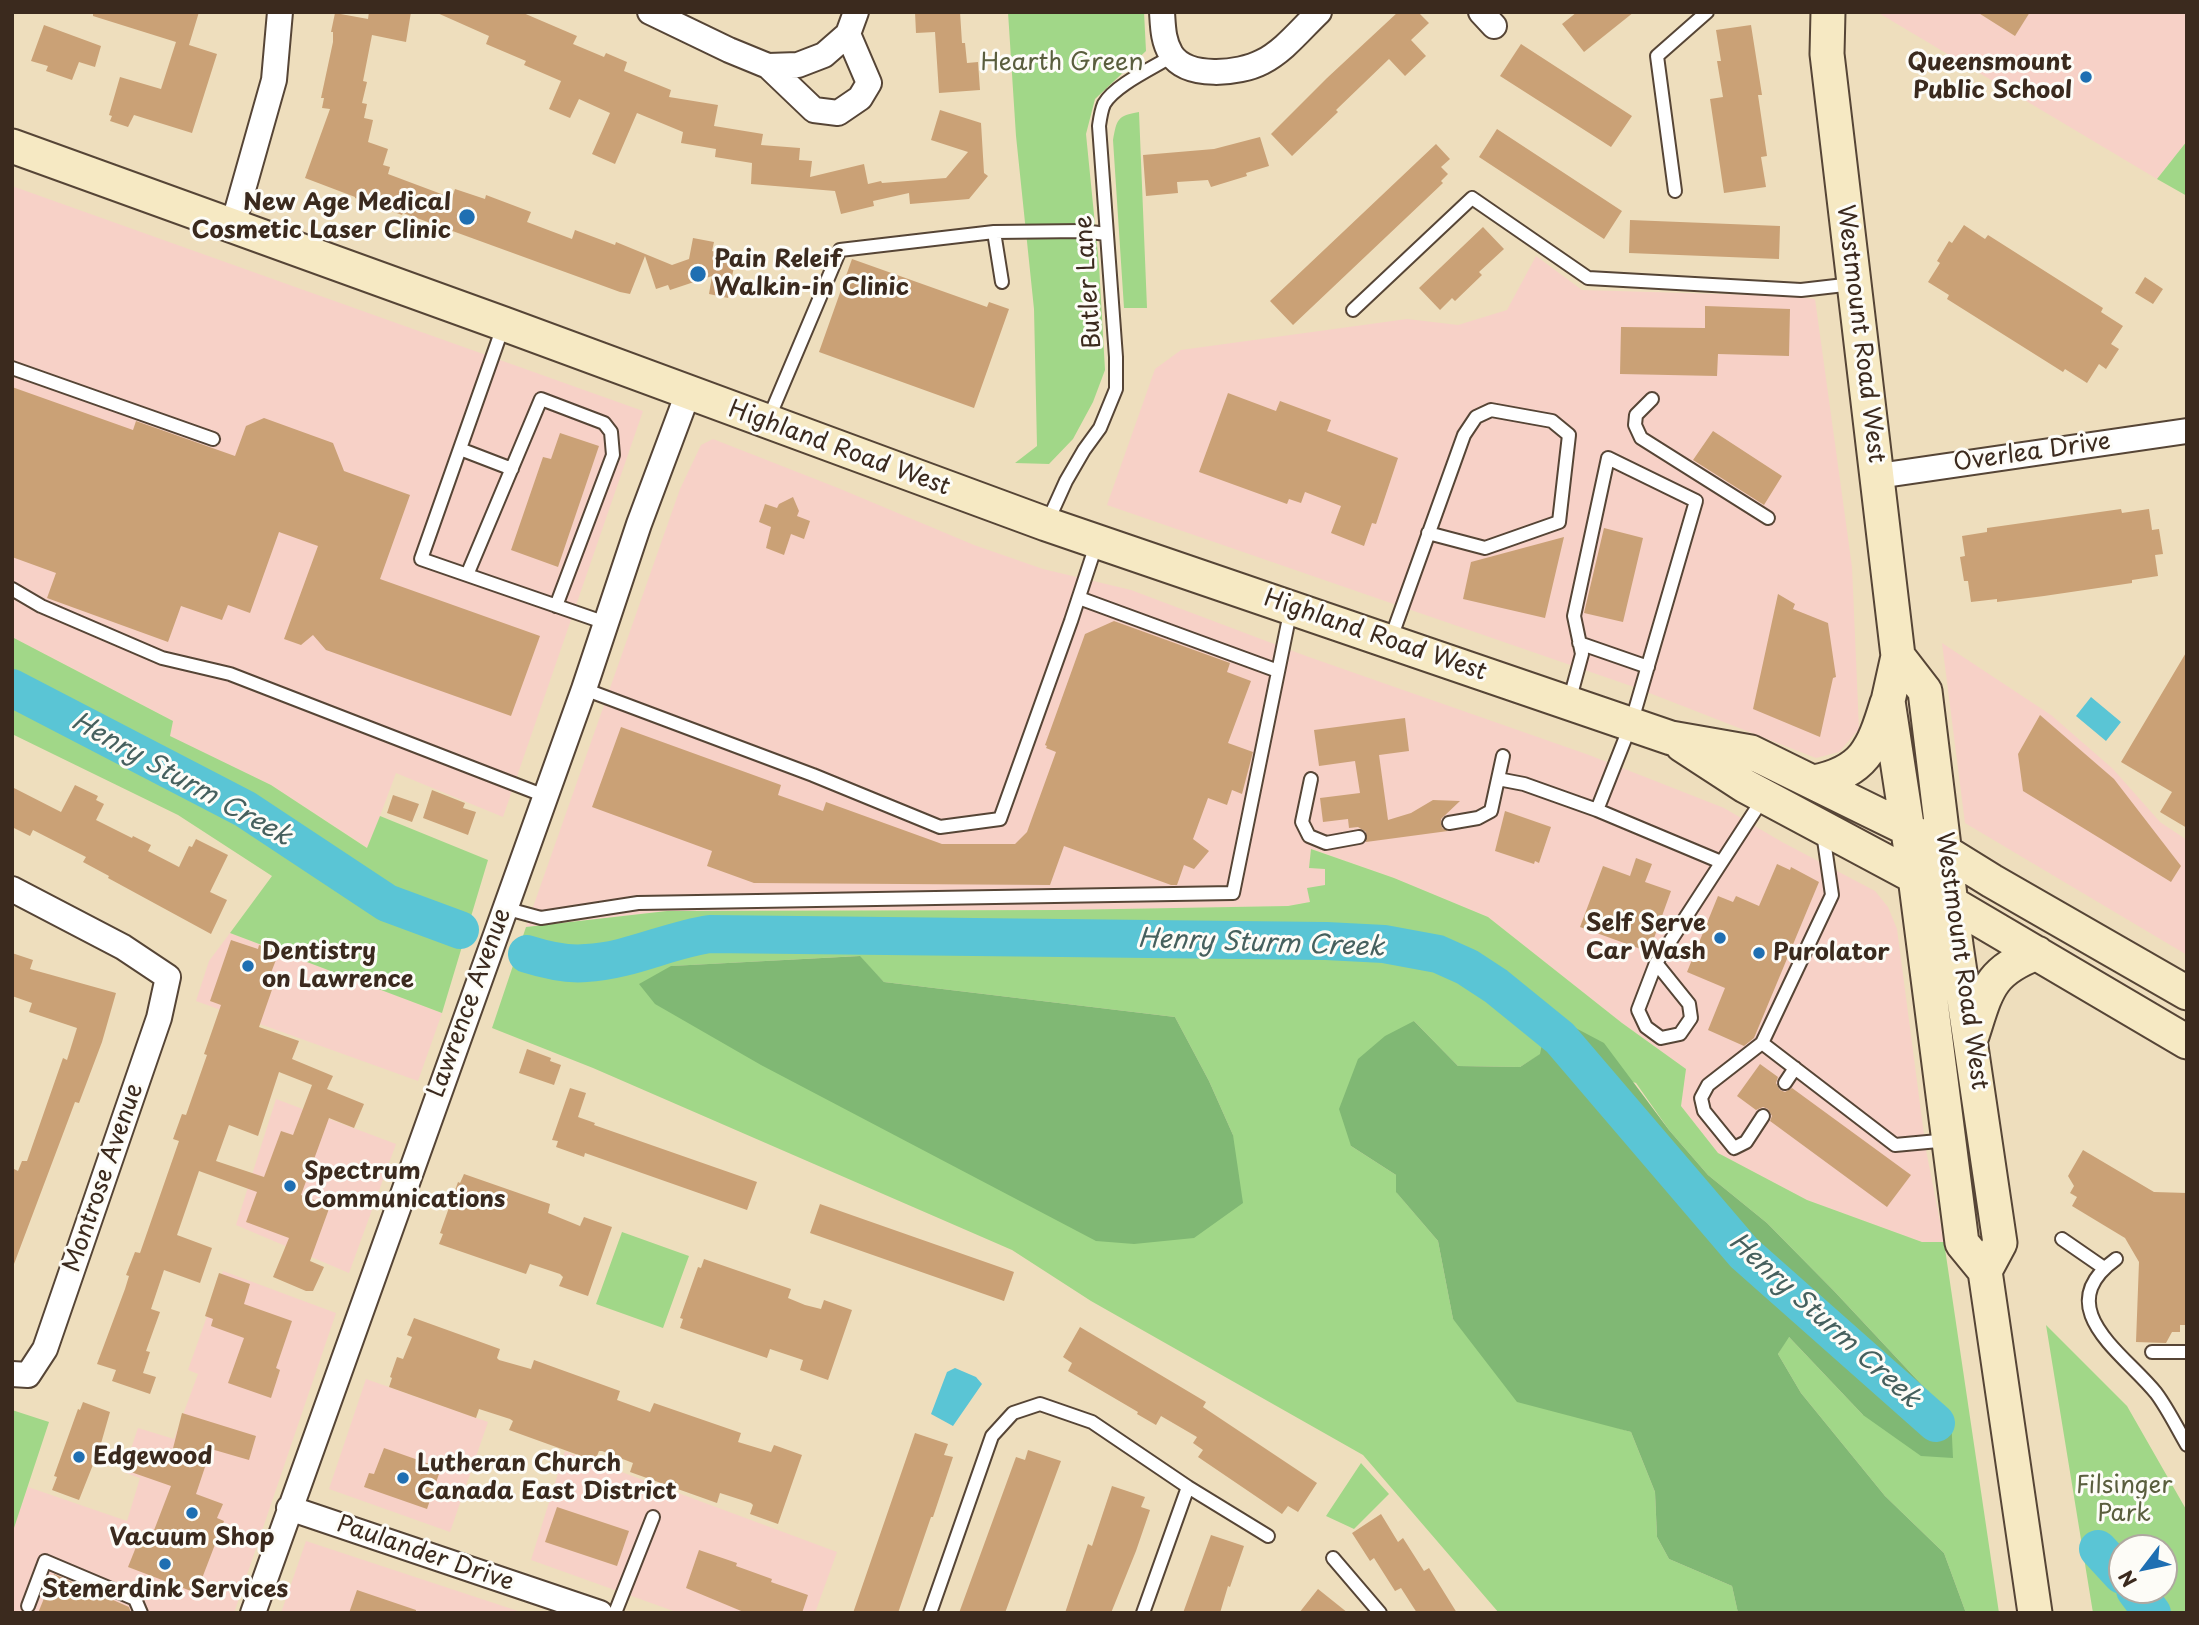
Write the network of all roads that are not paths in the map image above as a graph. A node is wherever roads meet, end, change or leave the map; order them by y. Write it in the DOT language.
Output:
graph roads {
  1 [pos="280,12"];
  2 [pos="650,12"];
  3 [pos="1162,12"];
  4 [pos="1319,12"];
  5 [pos="1707,12"];
  6 [pos="1828,12"];
  7 [pos="852,23"];
  8 [pos="1172,55"];
  9 [pos="768,66"];
  10 [pos="12,146"];
  11 [pos="1675,191"];
  12 [pos="233,225"];
  13 [pos="994,232"];
  14 [pos="1105,234"];
  15 [pos="1002,282"];
  16 [pos="1853,284"];
  17 [pos="1353,310"];
  18 [pos="504,324"];
  19 [pos="12,368"];
  20 [pos="688,393"];
  21 [pos="1652,400"];
  22 [pos="767,422"];
  23 [pos="2187,431"];
  24 [pos="213,439"];
  25 [pos="460,449"];
  26 [pos="512,469"];
  27 [pos="1878,476"];
  28 [pos="1768,518"];
  29 [pos="1046,524"];
  30 [pos="1428,533"];
  31 [pos="1098,542"];
  32 [pos="467,575"];
  33 [pos="12,589"];
  34 [pos="1079,598"];
  35 [pos="556,606"];
  36 [pos="1291,607"];
  37 [pos="606,623"];
  38 [pos="1390,641"];
  39 [pos="1580,643"];
  40 [pos="1898,656"];
  41 [pos="1648,667"];
  42 [pos="1278,671"];
  43 [pos="584,690"];
  44 [pos="1888,701"];
  45 [pos="1569,702"];
  46 [pos="1631,724"];
  47 [pos="1671,738"];
  48 [pos="1503,756"];
  49 [pos="1311,779"];
  50 [pos="1498,779"];
  51 [pos="1814,782"];
  52 [pos="545,796"];
  53 [pos="1764,797"];
  54 [pos="1597,810"];
  55 [pos="1449,823"];
  56 [pos="1822,826"];
  57 [pos="1908,829"];
  58 [pos="1359,837"];
  59 [pos="1946,854"];
  60 [pos="1721,862"];
  61 [pos="1915,877"];
  62 [pos="12,889"];
  63 [pos="1951,903"];
  64 [pos="504,908"];
  65 [pos="2037,953"];
  66 [pos="1656,963"];
  67 [pos="2187,993"];
  68 [pos="1971,1038"];
  69 [pos="2187,1042"];
  70 [pos="1762,1043"];
  71 [pos="1795,1068"];
  72 [pos="1785,1083"];
  73 [pos="1763,1116"];
  74 [pos="1949,1140"];
  75 [pos="2062,1239"];
  76 [pos="2116,1259"];
  77 [pos="2104,1268"];
  78 [pos="1985,1271"];
  79 [pos="2152,1352"];
  80 [pos="2187,1352"];
  81 [pos="20,1375"];
  82 [pos="2187,1445"];
  83 [pos="1188,1487"];
  84 [pos="289,1508"];
  85 [pos="653,1517"];
  86 [pos="1268,1536"];
  87 [pos="1333,1558"];
  88 [pos="28,1606"];
  89 [pos="141,1613"];
  90 [pos="253,1613"];
  91 [pos="600,1613"];
  92 [pos="615,1613"];
  93 [pos="930,1613"];
  94 [pos="1143,1613"];
  95 [pos="1380,1613"];
  96 [pos="2035,1613"];
  1 -- 12 [label="street"];
  2 -- 9 [label="street"];
  3 -- 8 [label="street"];
  4 -- 8 [label="street"];
  5 -- 11 [label="lane"];
  6 -- 16 [label="main road, Westmount Road West"];
  7 -- 9 [label="street"];
  7 -- 9 [label="street"];
  8 -- 14 [label="lane, Butler Lane"];
  10 -- 12 [label="main road, Highland Road West"];
  12 -- 18 [label="main road, Highland Road West"];
  13 -- 14 [label="lane"];
  13 -- 15 [label="lane"];
  13 -- 22 [label="lane"];
  14 -- 29 [label="lane, Butler Lane"];
  16 -- 17 [label="lane"];
  16 -- 27 [label="main road, Westmount Road West"];
  18 -- 20 [label="main road, Highland Road West"];
  18 -- 25 [label="lane"];
  19 -- 24 [label="lane"];
  20 -- 22 [label="main road, Highland Road West"];
  20 -- 37 [label="street, Lawrence Avenue"];
  21 -- 28 [label="lane"];
  22 -- 29 [label="main road, Highland Road West"];
  23 -- 27 [label="street, Overlea Drive"];
  25 -- 26 [label="lane"];
  25 -- 32 [label="lane"];
  26 -- 32 [label="lane"];
  26 -- 35 [label="lane"];
  27 -- 40 [label="main road, Westmount Road West"];
  29 -- 31 [label="main road, Highland Road West"];
  30 -- 30 [label="lane"];
  30 -- 38 [label="lane"];
  31 -- 34 [label="lane"];
  31 -- 36 [label="main road, Highland Road West"];
  32 -- 35 [label="lane"];
  33 -- 52 [label="lane"];
  34 -- 42 [label="lane"];
  34 -- 43 [label="lane"];
  35 -- 37 [label="lane"];
  36 -- 38 [label="main road, Highland Road West"];
  36 -- 42 [label="lane"];
  37 -- 43 [label="street, Lawrence Avenue"];
  38 -- 45 [label="main road, Highland Road West"];
  39 -- 41 [label="lane"];
  39 -- 41 [label="lane"];
  39 -- 45 [label="lane"];
  40 -- 44 [label="main road, Westmount Road West"];
  40 -- 59 [label="main road, Westmount Road West"];
  41 -- 46 [label="lane"];
  42 -- 64 [label="lane"];
  43 -- 52 [label="street, Lawrence Avenue"];
  44 -- 51 [label="main road"];
  44 -- 57 [label="main road, Westmount Road West"];
  45 -- 46 [label="main road, Highland Road West"];
  46 -- 47 [label="main road, Highland Road West"];
  46 -- 54 [label="lane"];
  47 -- 51 [label="main road, Highland Road West"];
  47 -- 53 [label="main road, Highland Road West"];
  48 -- 50 [label="lane"];
  49 -- 58 [label="lane"];
  50 -- 54 [label="lane"];
  50 -- 55 [label="lane"];
  51 -- 57 [label="main road, Highland Road West"];
  52 -- 64 [label="street, Lawrence Avenue"];
  53 -- 56 [label="main road, Highland Road West"];
  53 -- 60 [label="lane"];
  54 -- 60 [label="lane"];
  56 -- 61 [label="main road, Highland Road West"];
  56 -- 70 [label="lane"];
  57 -- 59 [label="main road, Highland Road West"];
  57 -- 61 [label="main road, Westmount Road West"];
  59 -- 63 [label="main road, Westmount Road West"];
  59 -- 67 [label="main road, Highland Road West"];
  60 -- 66 [label="lane"];
  61 -- 63 [label="main road, Highland Road West"];
  61 -- 74 [label="main road, Westmount Road West"];
  62 -- 81 [label="street, Montrose Avenue"];
  63 -- 65 [label="main road, Highland Road West"];
  63 -- 68 [label="main road, Westmount Road West"];
  64 -- 84 [label="street, Lawrence Avenue"];
  65 -- 68 [label="main road"];
  65 -- 69 [label="main road, Highland Road West"];
  66 -- 66 [label="lane"];
  68 -- 78 [label="main road, Westmount Road West"];
  70 -- 71 [label="lane"];
  70 -- 73 [label="lane"];
  71 -- 72 [label="lane"];
  71 -- 74 [label="lane"];
  74 -- 78 [label="main road, Westmount Road West"];
  75 -- 77 [label="lane"];
  76 -- 77 [label="lane"];
  77 -- 82 [label="lane"];
  78 -- 96 [label="main road"];
  79 -- 80 [label="lane"];
  83 -- 86 [label="lane"];
  83 -- 93 [label="lane"];
  83 -- 94 [label="lane"];
  84 -- 90 [label="street, Lawrence Avenue"];
  84 -- 91 [label="street, Paulander Drive"];
  85 -- 92 [label="lane"];
  87 -- 95 [label="lane"];
  88 -- 89 [label="lane"];
}
